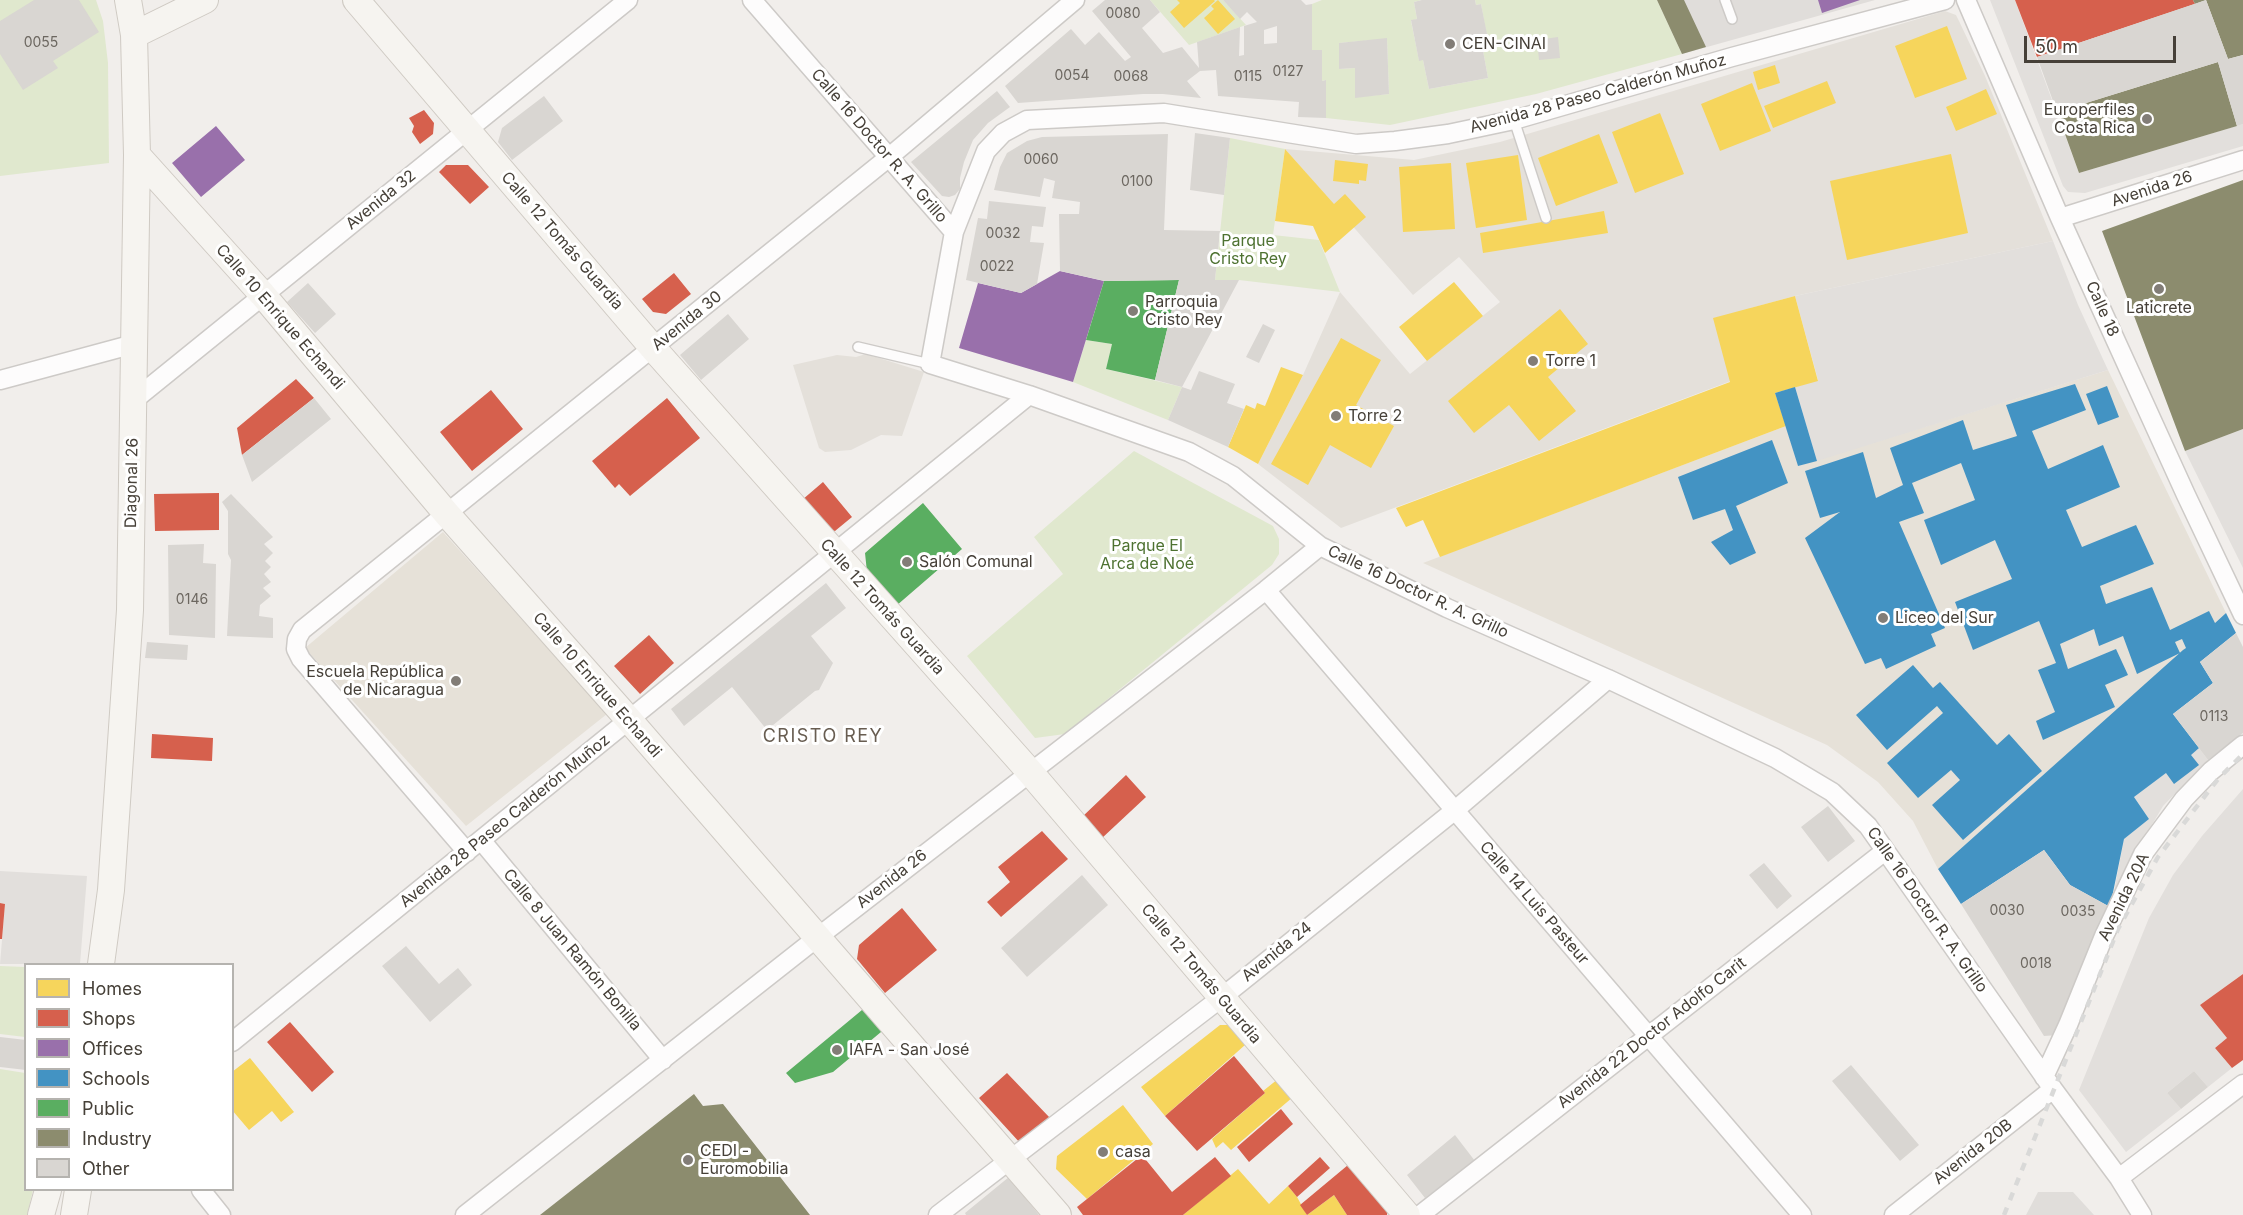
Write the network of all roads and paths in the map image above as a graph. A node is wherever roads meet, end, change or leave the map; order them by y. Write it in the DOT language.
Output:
graph roads {
  1 [pos="128,0"];
  2 [pos="205,0"];
  3 [pos="356,0"];
  4 [pos="628,0"];
  5 [pos="752,0"];
  6 [pos="1075,0"];
  7 [pos="1725,0"];
  8 [pos="1945,0"];
  9 [pos="1966,0"];
  10 [pos="1732,19"];
  11 [pos="134,35"];
  12 [pos="1514,120"];
  13 [pos="467,131"];
  14 [pos="137,155"];
  15 [pos="888,158"];
  16 [pos="2243,160"];
  17 [pos="1546,218"];
  18 [pos="2060,218"];
  19 [pos="954,232"];
  20 [pos="263,295"];
  21 [pos="134,344"];
  22 [pos="858,347"];
  23 [pos="653,348"];
  24 [pos="930,364"];
  25 [pos="0,380"];
  26 [pos="1029,395"];
  27 [pos="134,400"];
  28 [pos="446,513"];
  29 [pos="1320,546"];
  30 [pos="834,554"];
  31 [pos="1266,590"];
  32 [pos="2243,615"];
  33 [pos="1608,679"];
  34 [pos="630,721"];
  35 [pos="2243,745"];
  36 [pos="1030,772"];
  37 [pos="1454,811"];
  38 [pos="481,840"];
  39 [pos="1885,851"];
  40 [pos="467,852"];
  41 [pos="818,937"];
  42 [pos="101,963"];
  43 [pos="1221,998"];
  44 [pos="1649,1035"];
  45 [pos="234,1040"];
  46 [pos="663,1060"];
  47 [pos="2049,1083"];
  48 [pos="2243,1084"];
  49 [pos="1010,1160"];
  50 [pos="2119,1178"];
  51 [pos="48,1191"];
  52 [pos="78,1191"];
  53 [pos="202,1191"];
  54 [pos="41,1215"];
  55 [pos="74,1215"];
  56 [pos="221,1215"];
  57 [pos="465,1215"];
  58 [pos="938,1215"];
  59 [pos="1058,1215"];
  60 [pos="1407,1215"];
  61 [pos="1420,1215"];
  62 [pos="1802,1215"];
  63 [pos="1894,1215"];
  64 [pos="2142,1215"];
  1 -- 11 [label="street, Diagonal 26"];
  2 -- 11 [label="street"];
  3 -- 13 [label="street, Calle 12 Tomás Guardia"];
  4 -- 13 [label="street, Avenida 32"];
  5 -- 15 [label="street, Calle 16 Doctor R. A. Grillo"];
  6 -- 15 [label="street, Avenida 30"];
  7 -- 10 [label="lane"];
  8 -- 12 [label="street, Avenida 28 Paseo Calderón Muñoz"];
  9 -- 18 [label="street, Calle 18"];
  11 -- 14 [label="street, Diagonal 26"];
  12 -- 17 [label="lane"];
  12 -- 19 [label="street, Avenida 28 Paseo Calderón Muñoz"];
  13 -- 20 [label="street, Avenida 32"];
  13 -- 23 [label="street, Calle 12 Tomás Guardia"];
  14 -- 20 [label="street, Calle 10 Enrique Echandi"];
  14 -- 21 [label="street, Diagonal 26"];
  15 -- 19 [label="street, Calle 16 Doctor R. A. Grillo"];
  15 -- 23 [label="street, Avenida 30"];
  16 -- 18 [label="street, Avenida 26"];
  18 -- 32 [label="street, Calle 18"];
  19 -- 24 [label="street, Calle 16 Doctor R. A. Grillo"];
  20 -- 27 [label="street, Avenida 32"];
  20 -- 28 [label="street, Calle 10 Enrique Echandi"];
  21 -- 25 [label="street"];
  21 -- 27 [label="street, Diagonal 26"];
  22 -- 24 [label="lane"];
  23 -- 28 [label="street, Avenida 30"];
  23 -- 30 [label="street, Calle 12 Tomás Guardia"];
  24 -- 26 [label="street, Calle 16 Doctor R. A. Grillo"];
  26 -- 29 [label="street, Calle 16 Doctor R. A. Grillo"];
  26 -- 30 [label="street, Avenida 28 Paseo Calderón Muñoz"];
  27 -- 42 [label="street, Diagonal 26"];
  28 -- 34 [label="street, Calle 10 Enrique Echandi"];
  28 -- 40 [label="street, Avenida 30"];
  29 -- 31 [label="street, Avenida 26"];
  29 -- 33 [label="street, Calle 16 Doctor R. A. Grillo"];
  30 -- 34 [label="street, Avenida 28 Paseo Calderón Muñoz"];
  30 -- 36 [label="street, Calle 12 Tomás Guardia"];
  31 -- 36 [label="street, Avenida 26"];
  31 -- 37 [label="street, Calle 14 Luis Pasteur"];
  33 -- 37 [label="street, Avenida 24"];
  33 -- 39 [label="street, Calle 16 Doctor R. A. Grillo"];
  34 -- 38 [label="street, Avenida 28 Paseo Calderón Muñoz"];
  34 -- 41 [label="street, Calle 10 Enrique Echandi"];
  35 -- 47 [label="street, Avenida 20A"];
  36 -- 41 [label="street, Avenida 26"];
  36 -- 43 [label="street, Calle 12 Tomás Guardia"];
  37 -- 43 [label="street, Avenida 24"];
  37 -- 44 [label="street, Calle 14 Luis Pasteur"];
  38 -- 40 [label="street, Avenida 28 Paseo Calderón Muñoz"];
  38 -- 46 [label="street, Calle 8 Juan Ramón Bonilla"];
  39 -- 44 [label="street, Avenida 22 Doctor Adolfo Carit"];
  39 -- 47 [label="street, Calle 16 Doctor R. A. Grillo"];
  40 -- 45 [label="street, Avenida 28 Paseo Calderón Muñoz"];
  41 -- 46 [label="street, Avenida 26"];
  41 -- 49 [label="street, Calle 10 Enrique Echandi"];
  43 -- 49 [label="street, Avenida 24"];
  43 -- 60 [label="street, Calle 12 Tomás Guardia"];
  44 -- 61 [label="street, Avenida 22 Doctor Adolfo Carit"];
  44 -- 62 [label="street, Calle 14 Luis Pasteur"];
  46 -- 57 [label="street, Avenida 26"];
  47 -- 50 [label="street, Calle 16 Doctor R. A. Grillo"];
  47 -- 63 [label="street, Avenida 20B"];
  48 -- 50 [label="street"];
  49 -- 58 [label="street, Avenida 24"];
  49 -- 59 [label="street, Calle 10 Enrique Echandi"];
  50 -- 64 [label="street, Calle 16 Doctor R. A. Grillo"];
  51 -- 54 [label="street"];
  52 -- 55 [label="street"];
  53 -- 56 [label="street"];
}
